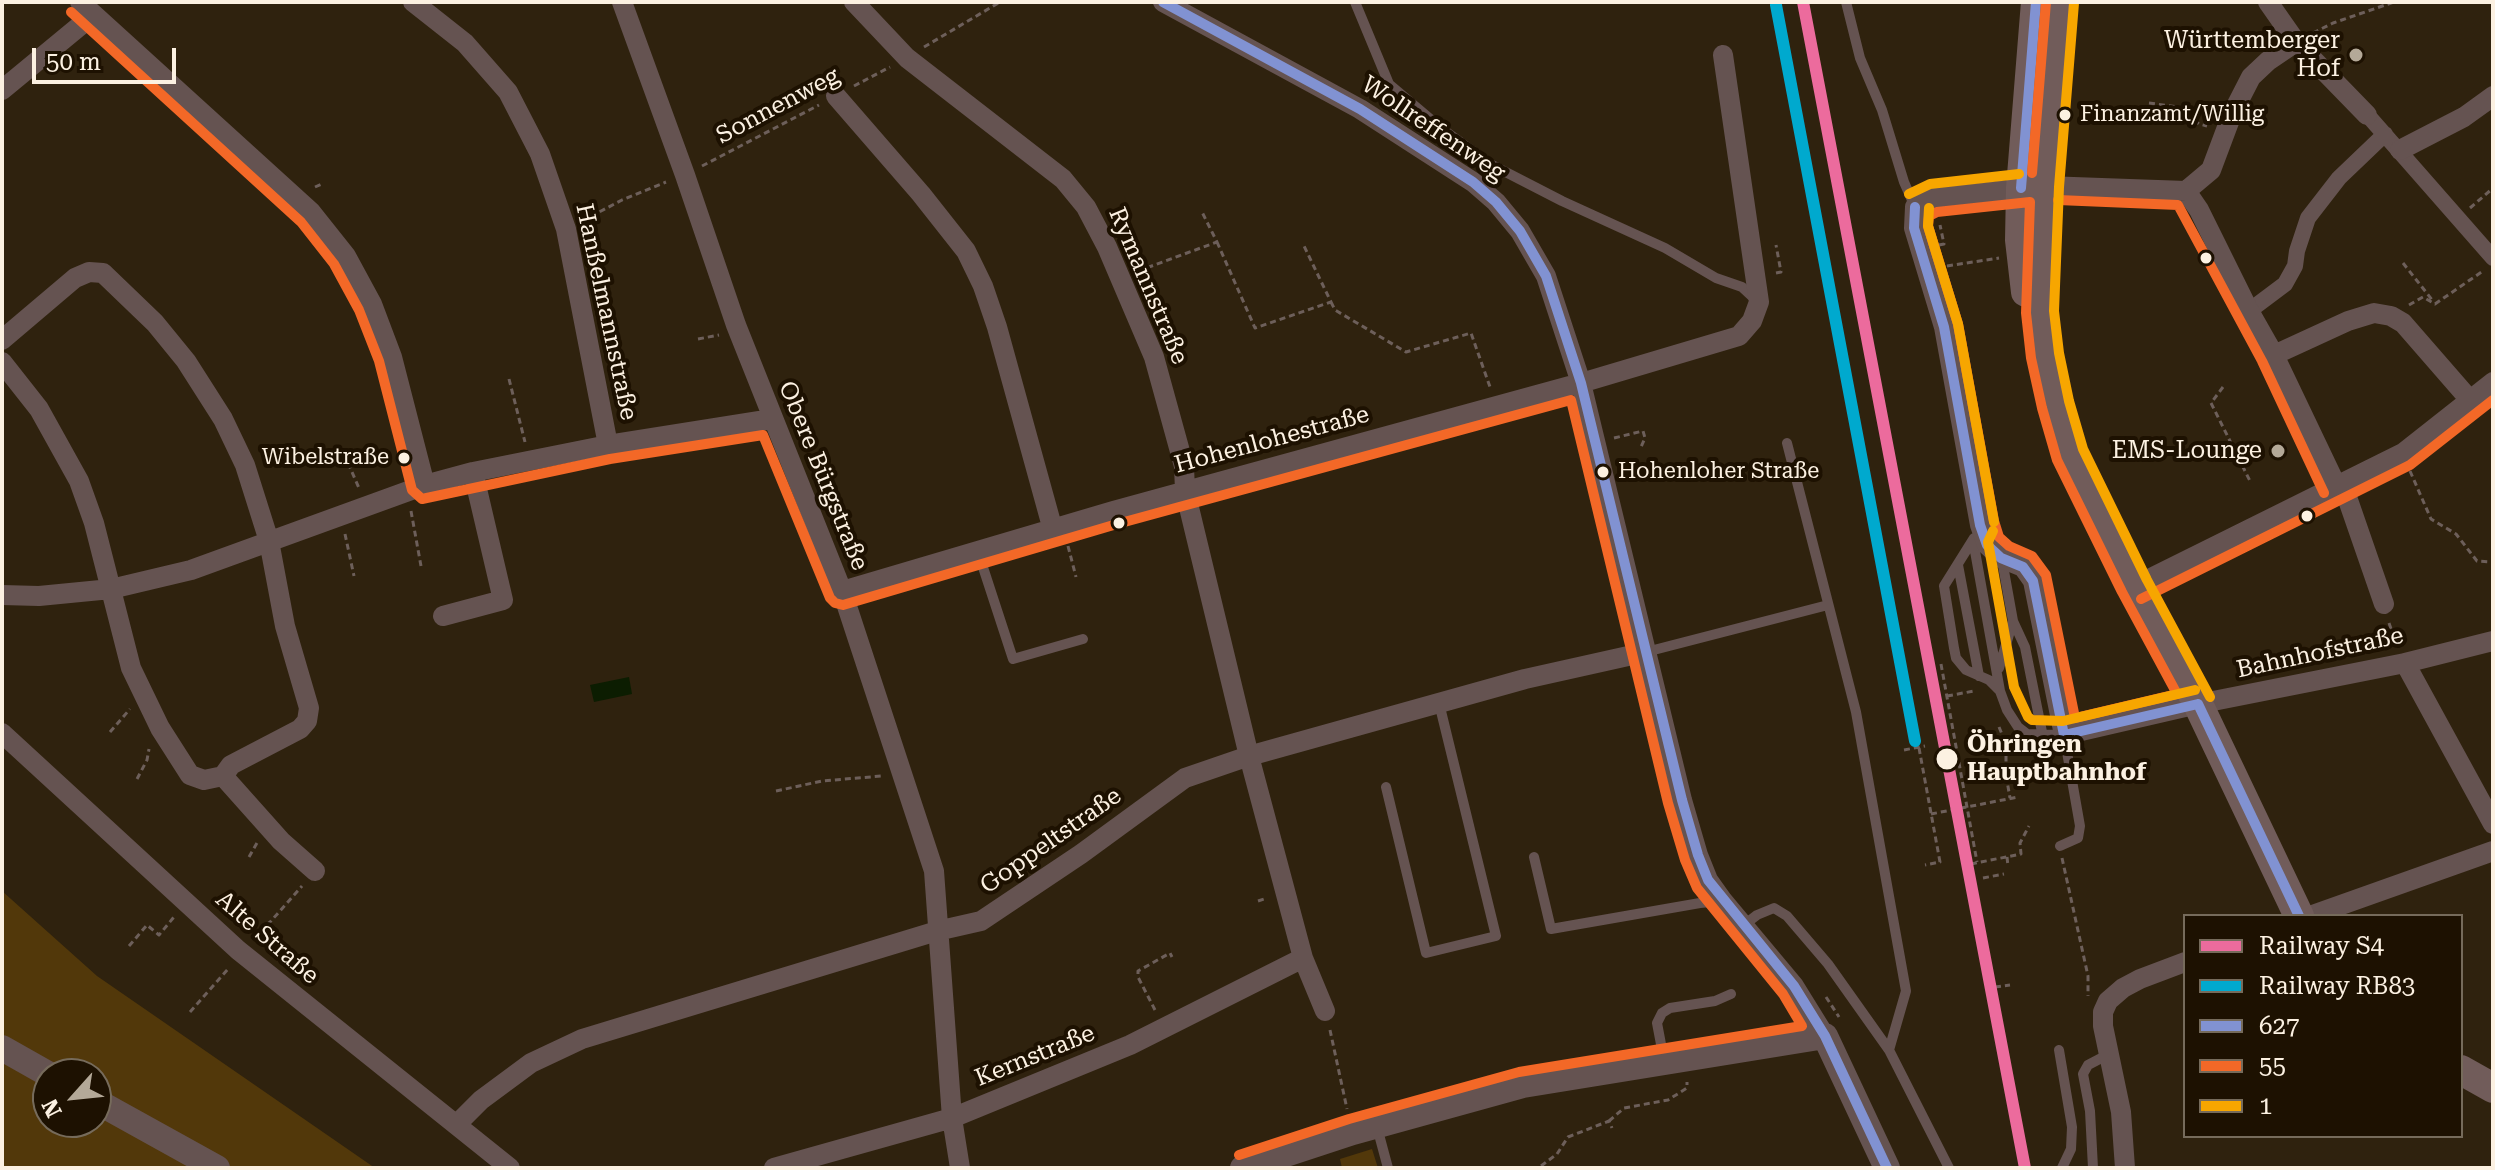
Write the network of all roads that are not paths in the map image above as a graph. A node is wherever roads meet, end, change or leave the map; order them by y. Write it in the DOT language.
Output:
graph roads {
  1 [pos="413,2"];
  2 [pos="622,2"];
  3 [pos="854,2"];
  4 [pos="1163,2"];
  5 [pos="1355,2"];
  6 [pos="1846,2"];
  7 [pos="2268,2"];
  8 [pos="2055,6"];
  9 [pos="87,8"];
  10 [pos="2296,42"];
  11 [pos="1723,55"];
  12 [pos="2,90"];
  13 [pos="836,96"];
  14 [pos="2493,96"];
  15 [pos="2369,117"];
  16 [pos="2385,134"];
  17 [pos="2400,150"];
  18 [pos="2033,187"];
  19 [pos="2186,191"];
  20 [pos="1915,207"];
  21 [pos="2493,258"];
  22 [pos="1759,302"];
  23 [pos="2249,311"];
  24 [pos="2,340"];
  25 [pos="2045,355"];
  26 [pos="2274,355"];
  27 [pos="2,362"];
  28 [pos="2493,382"];
  29 [pos="1581,383"];
  30 [pos="2470,400"];
  31 [pos="772,419"];
  32 [pos="1787,443"];
  33 [pos="608,445"];
  34 [pos="473,472"];
  35 [pos="2337,487"];
  36 [pos="415,489"];
  37 [pos="1185,491"];
  38 [pos="1058,528"];
  39 [pos="1976,533"];
  40 [pos="269,541"];
  41 [pos="978,552"];
  42 [pos="2001,558"];
  43 [pos="1958,565"];
  44 [pos="2135,586"];
  45 [pos="111,589"];
  46 [pos="842,591"];
  47 [pos="2,595"];
  48 [pos="2384,604"];
  49 [pos="1828,605"];
  50 [pos="443,616"];
  51 [pos="2013,621"];
  52 [pos="1083,639"];
  53 [pos="2493,641"];
  54 [pos="1646,652"];
  55 [pos="2403,658"];
  56 [pos="1998,670"];
  57 [pos="1979,676"];
  58 [pos="2000,691"];
  59 [pos="1439,703"];
  60 [pos="2198,704"];
  61 [pos="2,733"];
  62 [pos="2064,735"];
  63 [pos="2043,737"];
  64 [pos="1249,756"];
  65 [pos="223,776"];
  66 [pos="1386,787"];
  67 [pos="2493,824"];
  68 [pos="2060,846"];
  69 [pos="2493,851"];
  70 [pos="1534,857"];
  71 [pos="315,871"];
  72 [pos="1723,901"];
  73 [pos="2298,914"];
  74 [pos="2316,914"];
  75 [pos="1744,925"];
  76 [pos="937,931"];
  77 [pos="1303,958"];
  78 [pos="2183,963"];
  79 [pos="1731,994"];
  80 [pos="1325,1011"];
  81 [pos="1825,1036"];
  82 [pos="2,1048"];
  83 [pos="1889,1050"];
  84 [pos="2059,1050"];
  85 [pos="2110,1053"];
  86 [pos="1675,1060"];
  87 [pos="32,1065"];
  88 [pos="2463,1071"];
  89 [pos="2493,1088"];
  90 [pos="112,1110"];
  91 [pos="952,1118"];
  92 [pos="457,1124"];
  93 [pos="1364,1129"];
  94 [pos="217,1168"];
  95 [pos="510,1168"];
  96 [pos="774,1168"];
  97 [pos="960,1168"];
  98 [pos="1243,1168"];
  99 [pos="1388,1168"];
  100 [pos="1887,1168"];
  101 [pos="1949,1168"];
  102 [pos="2062,1168"];
  103 [pos="2093,1168"];
  104 [pos="2125,1168"];
  1 -- 33 [label="street, Hanßelmannstraße"];
  2 -- 31 [label="street, Obere Bürgstraße"];
  3 -- 37 [label="street, Rymannstraße"];
  4 -- 29 [label="street, Wollreffenweg"];
  5 -- 22 [label="lane"];
  6 -- 20 [label="lane"];
  7 -- 10 [label="street"];
  8 -- 18 [label="main road"];
  9 -- 12 [label="street"];
  9 -- 36 [label="street"];
  10 -- 15 [label="street"];
  10 -- 19 [label="street"];
  11 -- 22 [label="street"];
  13 -- 38 [label="street"];
  14 -- 17 [label="street"];
  15 -- 16 [label="street"];
  16 -- 17 [label="street"];
  16 -- 23 [label="street"];
  17 -- 21 [label="street"];
  18 -- 19 [label="street"];
  18 -- 20 [label="street"];
  18 -- 25 [label="main road"];
  18 -- 25 [label="main road"];
  19 -- 23 [label="street"];
  20 -- 39 [label="street"];
  22 -- 29 [label="street, Hohenlohestraße"];
  23 -- 26 [label="street"];
  24 -- 40 [label="street"];
  25 -- 44 [label="main road"];
  26 -- 30 [label="street"];
  26 -- 35 [label="street"];
  27 -- 45 [label="street"];
  28 -- 30 [label="street"];
  29 -- 37 [label="street, Hohenlohestraße"];
  29 -- 54 [label="street, Wollreffenweg"];
  30 -- 35 [label="street"];
  31 -- 33 [label="street"];
  31 -- 46 [label="street, Obere Bürgstraße"];
  32 -- 49 [label="lane"];
  33 -- 34 [label="street"];
  34 -- 36 [label="street"];
  34 -- 50 [label="street"];
  35 -- 44 [label="street"];
  35 -- 48 [label="street"];
  36 -- 40 [label="street"];
  37 -- 38 [label="street, Hohenlohestraße"];
  37 -- 64 [label="street, Rymannstraße"];
  38 -- 41 [label="street, Hohenlohestraße"];
  39 -- 42 [label="street"];
  39 -- 43 [label="lane"];
  39 -- 56 [label="lane"];
  40 -- 45 [label="street"];
  40 -- 65 [label="street"];
  41 -- 46 [label="street, Hohenlohestraße"];
  41 -- 52 [label="lane"];
  42 -- 51 [label="lane"];
  42 -- 62 [label="street"];
  43 -- 57 [label="lane"];
  43 -- 57 [label="lane"];
  44 -- 60 [label="main road"];
  45 -- 47 [label="street"];
  45 -- 65 [label="street"];
  46 -- 76 [label="street, Obere Bürgstraße"];
  49 -- 54 [label="lane"];
  49 -- 83 [label="lane"];
  51 -- 56 [label="lane"];
  51 -- 63 [label="lane"];
  53 -- 55 [label="street, Bahnhofstraße"];
  54 -- 59 [label="street, Goppeltstraße"];
  54 -- 72 [label="street, Wollreffenweg"];
  55 -- 60 [label="street, Bahnhofstraße"];
  55 -- 67 [label="street"];
  56 -- 58 [label="lane"];
  57 -- 58 [label="lane"];
  58 -- 63 [label="lane"];
  59 -- 64 [label="street, Goppeltstraße"];
  59 -- 66 [label="lane"];
  60 -- 62 [label="street, Bahnhofstraße"];
  60 -- 73 [label="main road"];
  61 -- 92 [label="street, Alte Straße"];
  62 -- 63 [label="lane"];
  62 -- 68 [label="lane"];
  64 -- 76 [label="street, Goppeltstraße"];
  64 -- 77 [label="street, Rymannstraße"];
  65 -- 71 [label="street"];
  69 -- 74 [label="street"];
  70 -- 72 [label="lane"];
  72 -- 75 [label="street, Wollreffenweg"];
  75 -- 81 [label="street, Wollreffenweg"];
  75 -- 83 [label="lane"];
  76 -- 91 [label="street, Obere Bürgstraße"];
  76 -- 92 [label="street, Goppeltstraße"];
  77 -- 80 [label="street, Rymannstraße"];
  77 -- 91 [label="street, Kernstraße"];
  78 -- 85 [label="street"];
  79 -- 86 [label="lane"];
  81 -- 86 [label="street"];
  81 -- 100 [label="street"];
  82 -- 87 [label="street"];
  83 -- 101 [label="lane"];
  84 -- 102 [label="lane"];
  85 -- 103 [label="lane"];
  85 -- 104 [label="street"];
  86 -- 93 [label="street"];
  88 -- 89 [label="main road"];
  90 -- 94 [label="street"];
  91 -- 96 [label="street, Kernstraße"];
  91 -- 97 [label="street, Obere Bürgstraße"];
  92 -- 95 [label="street, Alte Straße"];
  93 -- 98 [label="street"];
  93 -- 99 [label="lane"];
}
